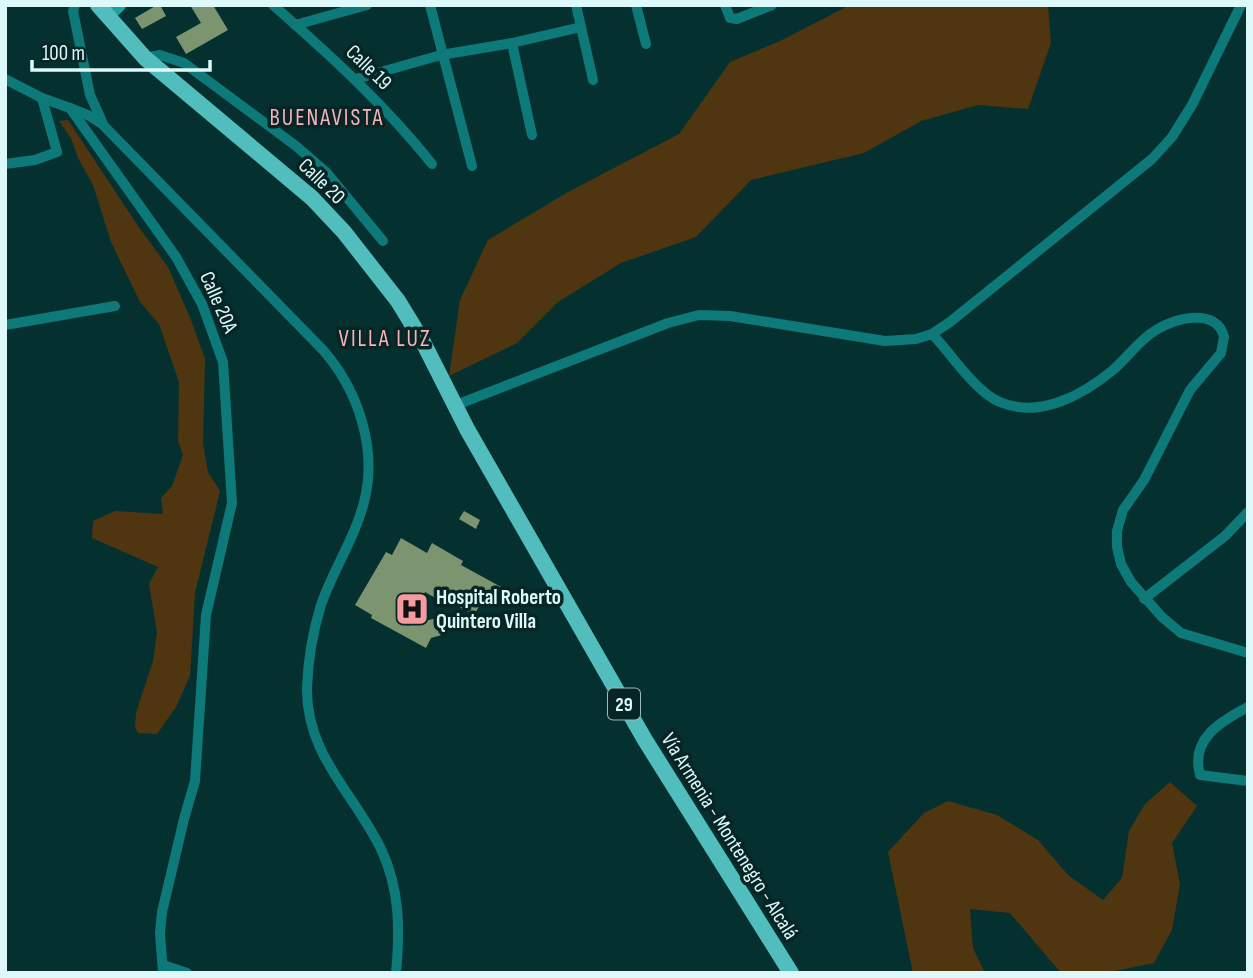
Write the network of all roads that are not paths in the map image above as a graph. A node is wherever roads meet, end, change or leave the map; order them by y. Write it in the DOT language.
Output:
graph roads {
  1 [pos="75,5"];
  2 [pos="273,5"];
  3 [pos="367,5"];
  4 [pos="430,5"];
  5 [pos="576,5"];
  6 [pos="636,5"];
  7 [pos="725,5"];
  8 [pos="772,5"];
  9 [pos="1241,5"];
  10 [pos="108,9"];
  11 [pos="295,25"];
  12 [pos="581,27"];
  13 [pos="512,43"];
  14 [pos="646,44"];
  15 [pos="441,55"];
  16 [pos="145,58"];
  17 [pos="5,79"];
  18 [pos="356,79"];
  19 [pos="593,80"];
  20 [pos="42,98"];
  21 [pos="70,108"];
  22 [pos="104,126"];
  23 [pos="532,135"];
  24 [pos="5,164"];
  25 [pos="432,164"];
  26 [pos="472,166"];
  27 [pos="383,241"];
  28 [pos="115,306"];
  29 [pos="5,325"];
  30 [pos="932,334"];
  31 [pos="456,405"];
  32 [pos="467,429"];
  33 [pos="1248,512"];
  34 [pos="1144,599"];
  35 [pos="1248,653"];
  36 [pos="1248,707"];
  37 [pos="1248,781"];
  38 [pos="163,969"];
  39 [pos="187,973"];
  40 [pos="396,973"];
  41 [pos="791,973"];
  1 -- 22 [label="street"];
  2 -- 11 [label="street, Calle 19"];
  3 -- 11 [label="street"];
  4 -- 15 [label="street"];
  5 -- 12 [label="street"];
  6 -- 14 [label="street"];
  7 -- 8 [label="street"];
  9 -- 30 [label="street"];
  10 -- 16 [label="main road, Calle 20"];
  11 -- 18 [label="street, Calle 19"];
  12 -- 13 [label="street"];
  12 -- 19 [label="street"];
  13 -- 15 [label="street"];
  13 -- 23 [label="street"];
  15 -- 18 [label="street"];
  15 -- 26 [label="street"];
  16 -- 27 [label="street"];
  16 -- 31 [label="main road, Calle 20"];
  17 -- 20 [label="street"];
  18 -- 25 [label="street, Calle 19"];
  20 -- 21 [label="street"];
  20 -- 24 [label="street"];
  21 -- 22 [label="street"];
  21 -- 38 [label="street, Calle 20A"];
  22 -- 40 [label="street"];
  28 -- 29 [label="street"];
  30 -- 31 [label="street"];
  30 -- 34 [label="street"];
  31 -- 32 [label="main road, Calle 20"];
  32 -- 41 [label="main road, Vía Armenia - Montenegro - Alcalá / 29"];
  33 -- 34 [label="street"];
  34 -- 35 [label="street"];
  36 -- 37 [label="street"];
  38 -- 39 [label="street"];
}
